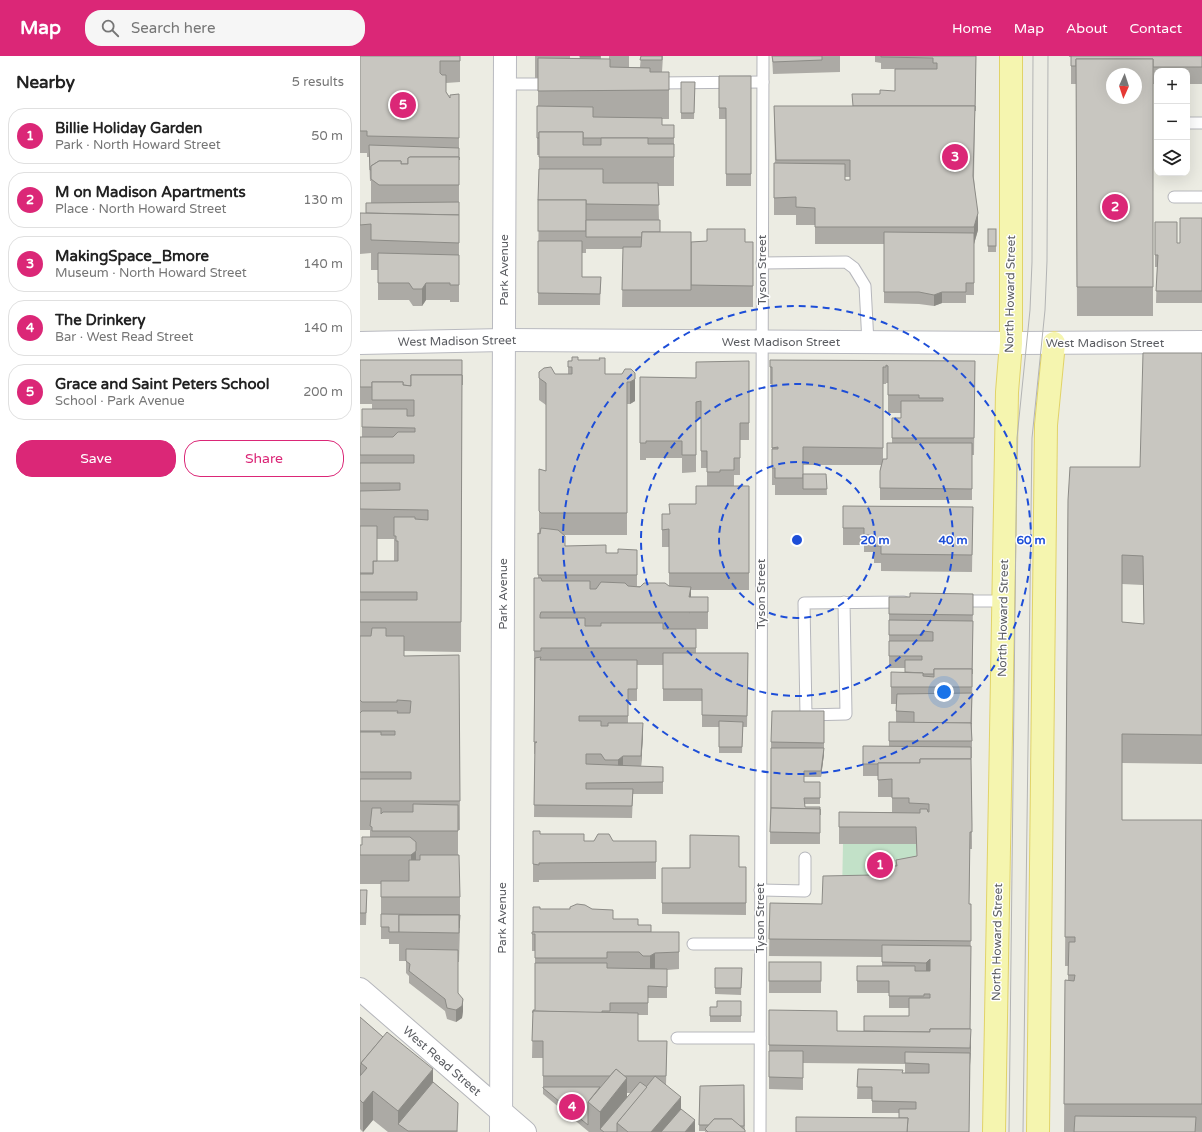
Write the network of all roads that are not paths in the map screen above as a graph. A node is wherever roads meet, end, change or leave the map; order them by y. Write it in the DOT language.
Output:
graph roads {
  1 [pos="505,56"];
  2 [pos="763,56"];
  3 [pos="1011,56"];
  4 [pos="763,82"];
  5 [pos="643,83"];
  6 [pos="505,84"];
  7 [pos="563,84"];
  8 [pos="1190,122"];
  9 [pos="1202,123"];
  10 [pos="1174,197"];
  11 [pos="1202,197"];
  12 [pos="762,263"];
  13 [pos="503,340"];
  14 [pos="1202,342"];
  15 [pos="360,343"];
  16 [pos="761,343"];
  17 [pos="868,343"];
  18 [pos="1054,343"];
  19 [pos="1011,344"];
  20 [pos="1003,600"];
  21 [pos="944,601"];
  22 [pos="844,602"];
  23 [pos="913,602"];
  24 [pos="805,858"];
  25 [pos="760,890"];
  26 [pos="692,944"];
  27 [pos="760,944"];
  28 [pos="360,989"];
  29 [pos="677,1038"];
  30 [pos="760,1038"];
  31 [pos="501,1122"];
  32 [pos="525,1132"];
  33 [pos="760,1132"];
  34 [pos="994,1132"];
  35 [pos="1038,1132"];
  1 -- 6 [label="street, Park Avenue"];
  2 -- 4 [label="lane, Tyson Street"];
  3 -- 19 [label="main road, North Howard Street"];
  4 -- 5 [label="lane"];
  4 -- 12 [label="lane, Tyson Street"];
  6 -- 7 [label="lane"];
  6 -- 13 [label="street, Park Avenue"];
  8 -- 9 [label="lane"];
  10 -- 11 [label="lane"];
  12 -- 16 [label="lane, Tyson Street"];
  12 -- 17 [label="lane"];
  13 -- 15 [label="street, West Madison Street"];
  13 -- 16 [label="street, West Madison Street"];
  13 -- 31 [label="street, Park Avenue"];
  14 -- 18 [label="street, West Madison Street"];
  16 -- 17 [label="street, West Madison Street"];
  16 -- 25 [label="lane, Tyson Street"];
  17 -- 19 [label="street, West Madison Street"];
  18 -- 19 [label="street, West Madison Street"];
  18 -- 35 [label="main road"];
  19 -- 20 [label="main road, North Howard Street"];
  20 -- 21 [label="lane"];
  20 -- 34 [label="main road, North Howard Street"];
  22 -- 22 [label="lane"];
  22 -- 23 [label="lane"];
  24 -- 25 [label="lane"];
  25 -- 27 [label="lane, Tyson Street"];
  26 -- 27 [label="lane"];
  27 -- 30 [label="lane, Tyson Street"];
  28 -- 31 [label="street, West Read Street"];
  29 -- 30 [label="lane"];
  30 -- 33 [label="lane, Tyson Street"];
  31 -- 32 [label="street, West Read Street"];
}
